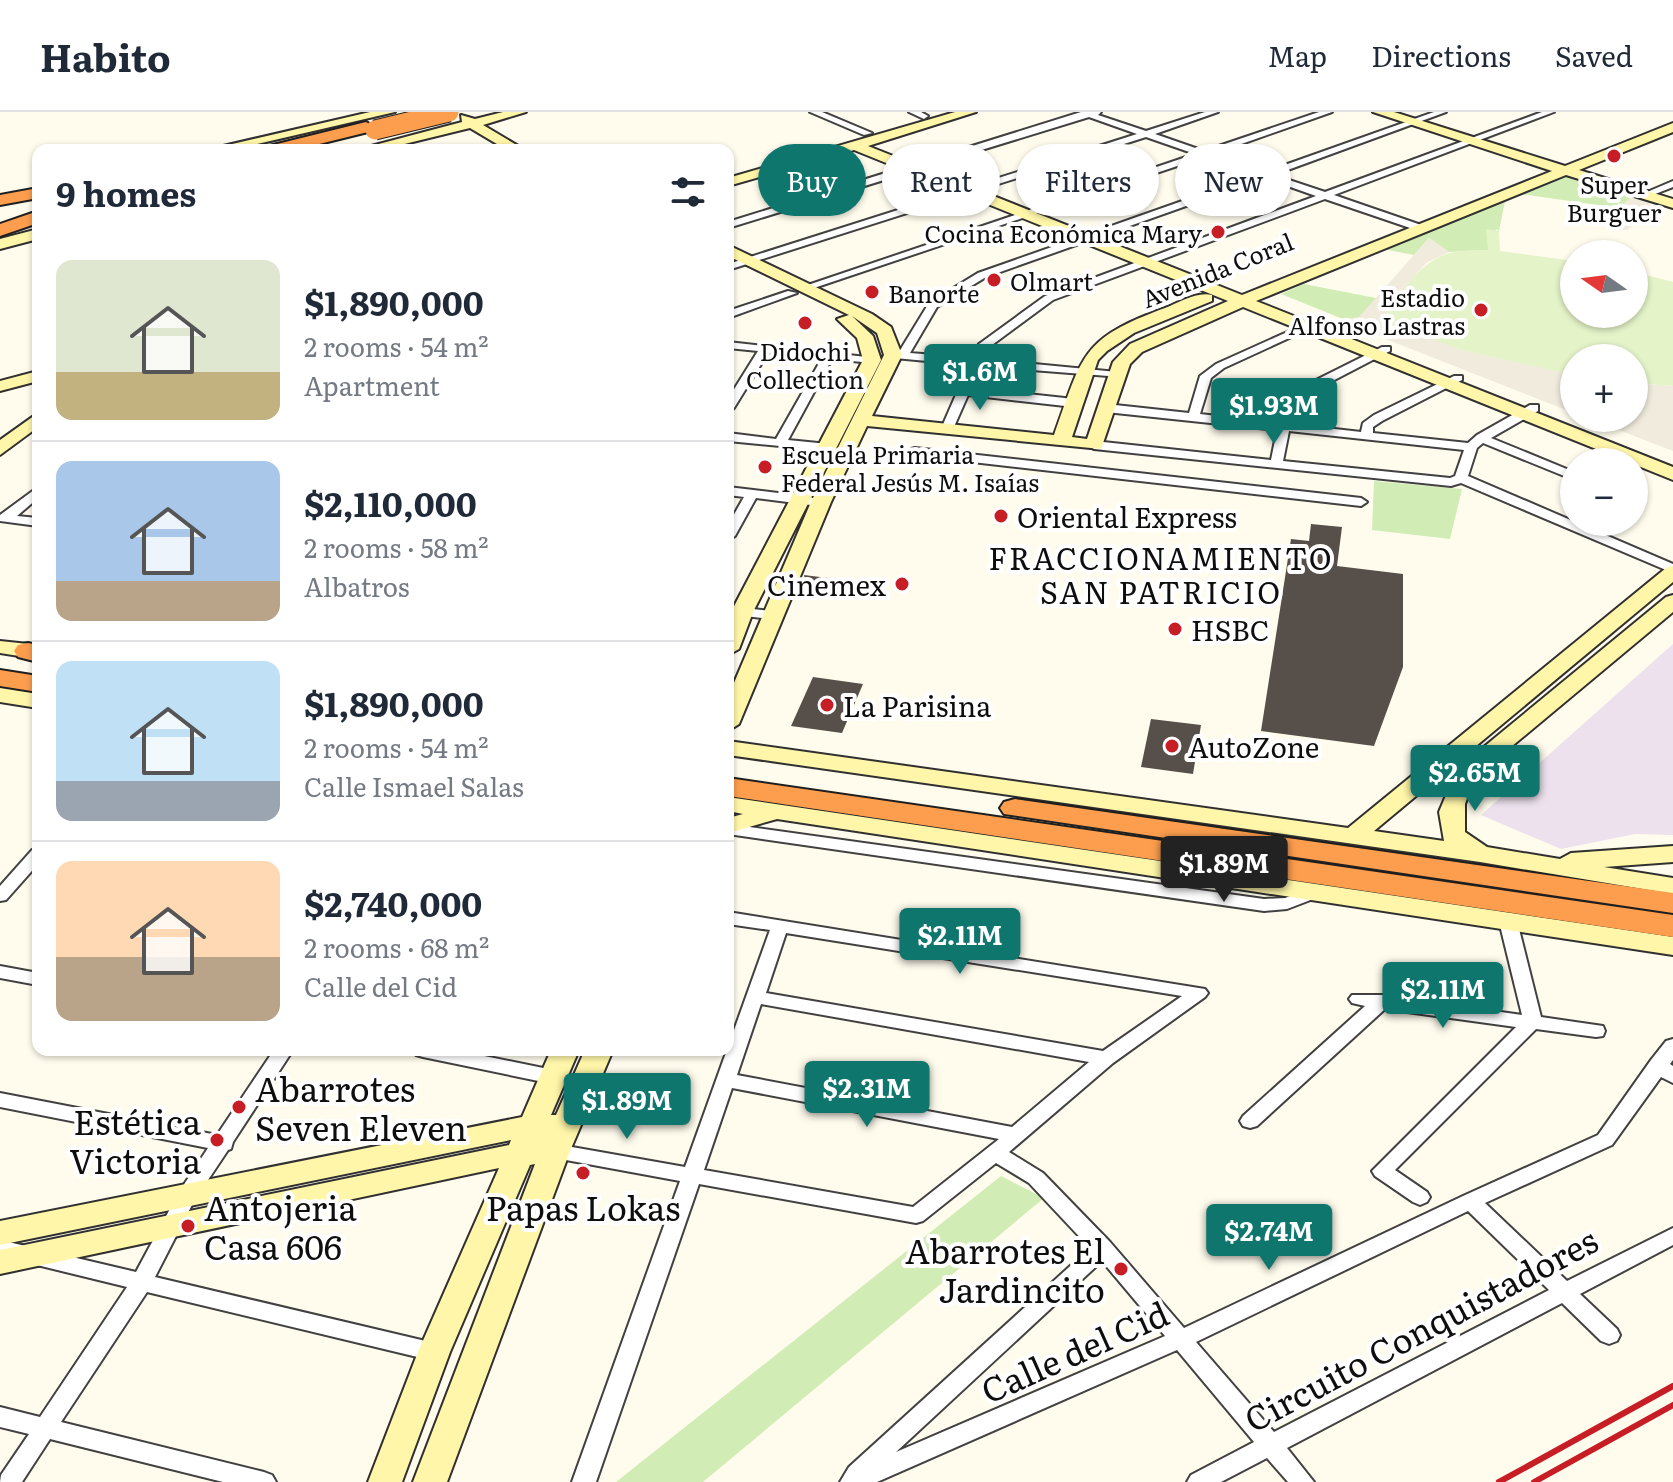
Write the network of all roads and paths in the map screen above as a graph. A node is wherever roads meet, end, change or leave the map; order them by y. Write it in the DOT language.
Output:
graph roads {
  1 [pos="355,112"];
  2 [pos="388,112"];
  3 [pos="415,112"];
  4 [pos="426,112"];
  5 [pos="519,112"];
  6 [pos="814,112"];
  7 [pos="940,112"];
  8 [pos="969,112"];
  9 [pos="1214,112"];
  10 [pos="1328,112"];
  11 [pos="1380,112"];
  12 [pos="1394,112"];
  13 [pos="1442,112"];
  14 [pos="1550,112"];
  15 [pos="1090,113"];
  16 [pos="918,114"];
  17 [pos="1673,114"];
  18 [pos="451,117"];
  19 [pos="467,118"];
  20 [pos="1416,121"];
  21 [pos="1673,127"];
  22 [pos="370,129"];
  23 [pos="1146,134"];
  24 [pos="864,140"];
  25 [pos="1476,140"];
  26 [pos="223,144"];
  27 [pos="241,144"];
  28 [pos="302,144"];
  29 [pos="318,144"];
  30 [pos="377,144"];
  31 [pos="378,144"];
  32 [pos="489,144"];
  33 [pos="508,144"];
  34 [pos="992,144"];
  35 [pos="1176,144"];
  36 [pos="1234,144"];
  37 [pos="882,149"];
  38 [pos="1291,166"];
  39 [pos="1561,167"];
  40 [pos="734,172"];
  41 [pos="882,178"];
  42 [pos="734,180"];
  43 [pos="1000,181"];
  44 [pos="1291,184"];
  45 [pos="1673,184"];
  46 [pos="32,192"];
  47 [pos="1321,194"];
  48 [pos="1649,194"];
  49 [pos="0,199"];
  50 [pos="1673,201"];
  51 [pos="32,205"];
  52 [pos="1175,207"];
  53 [pos="0,211"];
  54 [pos="885,216"];
  55 [pos="1016,216"];
  56 [pos="1042,216"];
  57 [pos="32,218"];
  58 [pos="1402,222"];
  59 [pos="734,223"];
  60 [pos="0,228"];
  61 [pos="1420,228"];
  62 [pos="32,236"];
  63 [pos="1092,236"];
  64 [pos="0,244"];
  65 [pos="1150,259"];
  66 [pos="1306,259"];
  67 [pos="734,261"];
  68 [pos="1328,265"];
  69 [pos="800,290"];
  70 [pos="1237,294"];
  71 [pos="734,313"];
  72 [pos="1312,325"];
  73 [pos="734,346"];
  74 [pos="765,349"];
  75 [pos="1380,352"];
  76 [pos="899,354"];
  77 [pos="829,355"];
  78 [pos="872,360"];
  79 [pos="976,361"];
  80 [pos="1085,372"];
  81 [pos="1117,375"];
  82 [pos="32,378"];
  83 [pos="1453,381"];
  84 [pos="0,386"];
  85 [pos="32,386"];
  86 [pos="963,391"];
  87 [pos="0,395"];
  88 [pos="734,398"];
  89 [pos="1074,403"];
  90 [pos="1106,408"];
  91 [pos="1528,411"];
  92 [pos="1193,418"];
  93 [pos="861,420"];
  94 [pos="32,423"];
  95 [pos="1283,427"];
  96 [pos="947,429"];
  97 [pos="1367,436"];
  98 [pos="734,438"];
  99 [pos="1061,441"];
  100 [pos="1476,442"];
  101 [pos="780,443"];
  102 [pos="1094,445"];
  103 [pos="828,448"];
  104 [pos="1125,448"];
  105 [pos="0,449"];
  106 [pos="1142,450"];
  107 [pos="915,452"];
  108 [pos="1673,463"];
  109 [pos="1276,464"];
  110 [pos="1560,471"];
  111 [pos="1673,474"];
  112 [pos="1118,475"];
  113 [pos="1134,477"];
  114 [pos="1456,480"];
  115 [pos="734,492"];
  116 [pos="752,494"];
  117 [pos="32,496"];
  118 [pos="800,499"];
  119 [pos="821,502"];
  120 [pos="1361,502"];
  121 [pos="3,518"];
  122 [pos="32,521"];
  123 [pos="734,526"];
  124 [pos="1673,571"];
  125 [pos="1673,601"];
  126 [pos="735,611"];
  127 [pos="770,615"];
  128 [pos="0,647"];
  129 [pos="32,654"];
  130 [pos="32,655"];
  131 [pos="0,659"];
  132 [pos="0,678"];
  133 [pos="32,683"];
  134 [pos="0,695"];
  135 [pos="32,700"];
  136 [pos="734,708"];
  137 [pos="734,749"];
  138 [pos="734,768"];
  139 [pos="734,787"];
  140 [pos="891,800"];
  141 [pos="734,805"];
  142 [pos="782,812"];
  143 [pos="734,825"];
  144 [pos="734,829"];
  145 [pos="1353,836"];
  146 [pos="1480,854"];
  147 [pos="1673,854"];
  148 [pos="32,864"];
  149 [pos="1549,865"];
  150 [pos="1673,886"];
  151 [pos="1315,892"];
  152 [pos="0,896"];
  153 [pos="1673,903"];
  154 [pos="1612,917"];
  155 [pos="734,919"];
  156 [pos="1508,921"];
  157 [pos="780,926"];
  158 [pos="1673,926"];
  159 [pos="1673,933"];
  160 [pos="1673,946"];
  161 [pos="0,972"];
  162 [pos="32,978"];
  163 [pos="755,997"];
  164 [pos="1358,999"];
  165 [pos="1382,1001"];
  166 [pos="1533,1021"];
  167 [pos="1596,1031"];
  168 [pos="1673,1046"];
  169 [pos="280,1056"];
  170 [pos="481,1056"];
  171 [pos="596,1056"];
  172 [pos="1106,1058"];
  173 [pos="559,1064"];
  174 [pos="1666,1071"];
  175 [pos="726,1080"];
  176 [pos="0,1100"];
  177 [pos="1250,1121"];
  178 [pos="1016,1135"];
  179 [pos="561,1138"];
  180 [pos="523,1140"];
  181 [pos="224,1144"];
  182 [pos="471,1149"];
  183 [pos="998,1156"];
  184 [pos="693,1174"];
  185 [pos="186,1197"];
  186 [pos="1420,1197"];
  187 [pos="1470,1201"];
  188 [pos="170,1227"];
  189 [pos="0,1233"];
  190 [pos="1673,1236"];
  191 [pos="0,1248"];
  192 [pos="1103,1248"];
  193 [pos="32,1255"];
  194 [pos="0,1262"];
  195 [pos="142,1282"];
  196 [pos="1564,1290"];
  197 [pos="1609,1335"];
  198 [pos="1181,1339"];
  199 [pos="434,1352"];
  200 [pos="0,1417"];
  201 [pos="45,1428"];
  202 [pos="1271,1445"];
  203 [pos="9,1482"];
  204 [pos="264,1482"];
  205 [pos="385,1482"];
  206 [pos="430,1482"];
  207 [pos="584,1482"];
  208 [pos="850,1482"];
  209 [pos="1199,1482"];
  210 [pos="1302,1482"];
  1 -- 26 [label="main road"];
  2 -- 27 [label="main road"];
  3 -- 31 [label="main road"];
  4 -- 22 [label="highway, bridge"];
  5 -- 19 [label="main road"];
  6 -- 24 [label="street"];
  7 -- 16 [label="main road"];
  8 -- 24 [label="main road"];
  9 -- 23 [label="street"];
  10 -- 36 [label="street"];
  11 -- 20 [label="main road"];
  12 -- 20 [label="main road"];
  13 -- 20 [label="street"];
  14 -- 25 [label="street"];
  15 -- 23 [label="street"];
  15 -- 34 [label="street"];
  16 -- 24 [label="main road"];
  17 -- 39 [label="main road, Avenida Coral"];
  18 -- 19 [label="main road"];
  18 -- 22 [label="highway, bridge"];
  18 -- 30 [label="main road"];
  18 -- 32 [label="main road"];
  19 -- 33 [label="main road"];
  20 -- 25 [label="main road"];
  20 -- 38 [label="street"];
  21 -- 39 [label="main road, Avenida Coral"];
  22 -- 28 [label="highway"];
  22 -- 29 [label="highway"];
  23 -- 35 [label="street"];
  23 -- 43 [label="street"];
  24 -- 37 [label="main road"];
  24 -- 40 [label="main road"];
  24 -- 42 [label="main road"];
  25 -- 39 [label="main road"];
  25 -- 47 [label="street"];
  39 -- 48 [label="main road"];
  39 -- 58 [label="main road, Avenida Coral"];
  39 -- 61 [label="main road, Avenida Coral"];
  41 -- 59 [label="street"];
  44 -- 47 [label="street"];
  45 -- 48 [label="street"];
  46 -- 49 [label="highway"];
  47 -- 58 [label="street"];
  47 -- 65 [label="street"];
  48 -- 50 [label="main road"];
  51 -- 53 [label="highway"];
  52 -- 63 [label="street"];
  54 -- 67 [label="street"];
  55 -- 69 [label="street"];
  56 -- 63 [label="main road"];
  57 -- 60 [label="highway"];
  58 -- 61 [label="street"];
  58 -- 66 [label="main road, Avenida Coral"];
  61 -- 68 [label="main road, Avenida Coral"];
  62 -- 64 [label="main road"];
  63 -- 65 [label="main road"];
  63 -- 76 [label="street"];
  65 -- 70 [label="main road"];
  65 -- 79 [label="street"];
  66 -- 68 [label="main road"];
  66 -- 70 [label="main road, Avenida Coral"];
  67 -- 69 [label="main road"];
  68 -- 70 [label="main road, Avenida Coral"];
  69 -- 71 [label="street"];
  69 -- 76 [label="main road"];
  69 -- 78 [label="main road"];
  70 -- 72 [label="main road"];
  70 -- 80 [label="main road, Avenida Coral"];
  70 -- 81 [label="main road, Avenida Coral"];
  72 -- 75 [label="main road"];
  72 -- 92 [label="street"];
  73 -- 74 [label="street"];
  74 -- 77 [label="street"];
  74 -- 88 [label="street"];
  75 -- 83 [label="main road"];
  75 -- 95 [label="street"];
  76 -- 79 [label="street"];
  76 -- 93 [label="main road"];
  77 -- 78 [label="street"];
  77 -- 101 [label="street"];
  78 -- 103 [label="main road"];
  79 -- 80 [label="street"];
  79 -- 86 [label="street"];
  80 -- 81 [label="street"];
  80 -- 89 [label="main road, Avenida Coral"];
  81 -- 90 [label="main road, Avenida Coral"];
  82 -- 84 [label="main road"];
  83 -- 91 [label="main road"];
  83 -- 97 [label="street"];
  85 -- 87 [label="main road"];
  86 -- 89 [label="street"];
  86 -- 96 [label="street"];
  89 -- 99 [label="main road, Avenida Coral"];
  90 -- 92 [label="street"];
  90 -- 102 [label="main road, Avenida Coral"];
  91 -- 100 [label="street"];
  91 -- 108 [label="main road"];
  91 -- 111 [label="main road"];
  92 -- 95 [label="street"];
  93 -- 96 [label="main road"];
  93 -- 119 [label="main road"];
  94 -- 105 [label="main road"];
  95 -- 97 [label="street"];
  95 -- 109 [label="street"];
  96 -- 99 [label="main road"];
  97 -- 100 [label="street"];
  98 -- 101 [label="street"];
  99 -- 102 [label="main road"];
  100 -- 110 [label="street"];
  100 -- 114 [label="street"];
  101 -- 103 [label="street"];
  102 -- 104 [label="street"];
  103 -- 118 [label="main road"];
  104 -- 106 [label="street"];
  104 -- 112 [label="street"];
  106 -- 109 [label="street"];
  106 -- 113 [label="street"];
  107 -- 112 [label="street"];
  109 -- 114 [label="street"];
  112 -- 113 [label="street"];
  113 -- 120 [label="street"];
  114 -- 124 [label="street"];
  115 -- 116 [label="street"];
  116 -- 118 [label="street"];
  116 -- 123 [label="street"];
  117 -- 121 [label="street"];
  118 -- 119 [label="street"];
  118 -- 126 [label="main road"];
  119 -- 127 [label="main road"];
  121 -- 122 [label="street"];
  124 -- 145 [label="main road"];
  125 -- 146 [label="main road"];
  126 -- 127 [label="street"];
  127 -- 136 [label="main road"];
  128 -- 129 [label="main road"];
  130 -- 131 [label="highway"];
  132 -- 133 [label="highway"];
  134 -- 135 [label="main road"];
  137 -- 145 [label="main road"];
  138 -- 140 [label="highway"];
  139 -- 140 [label="highway"];
  140 -- 153 [label="highway"];
  140 -- 154 [label="highway"];
  141 -- 142 [label="main road"];
  142 -- 143 [label="main road"];
  142 -- 151 [label="main road"];
  144 -- 151 [label="street"];
  145 -- 146 [label="main road"];
  146 -- 149 [label="main road"];
  147 -- 149 [label="main road"];
  148 -- 152 [label="street"];
  149 -- 150 [label="main road"];
  151 -- 156 [label="main road"];
  154 -- 158 [label="highway"];
  154 -- 159 [label="highway"];
  155 -- 157 [label="street"];
  156 -- 160 [label="main road"];
  156 -- 166 [label="street"];
  157 -- 163 [label="street"];
  157 -- 172 [label="street"];
  161 -- 162 [label="street"];
  163 -- 172 [label="street"];
  163 -- 175 [label="street"];
  164 -- 165 [label="street"];
  165 -- 166 [label="street"];
  165 -- 177 [label="street"];
  166 -- 167 [label="street"];
  166 -- 186 [label="street"];
  168 -- 174 [label="street, Calle del Cid"];
  169 -- 181 [label="street"];
  170 -- 173 [label="street"];
  171 -- 179 [label="main road"];
  172 -- 178 [label="street"];
  173 -- 180 [label="main road"];
  174 -- 187 [label="street, Calle del Cid"];
  175 -- 178 [label="street"];
  175 -- 184 [label="street"];
  176 -- 181 [label="street"];
  178 -- 183 [label="street"];
  179 -- 180 [label="main road"];
  179 -- 184 [label="street"];
  179 -- 206 [label="main road"];
  180 -- 182 [label="main road"];
  180 -- 199 [label="main road"];
  181 -- 185 [label="street"];
  182 -- 185 [label="main road"];
  182 -- 188 [label="main road"];
  183 -- 184 [label="street"];
  183 -- 192 [label="street"];
  184 -- 207 [label="street"];
  185 -- 188 [label="street"];
  185 -- 189 [label="main road"];
  187 -- 196 [label="street"];
  187 -- 198 [label="street, Calle del Cid"];
  188 -- 193 [label="main road"];
  188 -- 195 [label="street"];
  190 -- 196 [label="street, Circuito Conquistadores"];
  191 -- 193 [label="street"];
  192 -- 198 [label="street"];
  192 -- 208 [label="street"];
  193 -- 194 [label="main road"];
  193 -- 195 [label="street"];
  195 -- 199 [label="street"];
  195 -- 201 [label="street"];
  196 -- 197 [label="street"];
  196 -- 202 [label="street, Circuito Conquistadores"];
  198 -- 202 [label="street"];
  198 -- 208 [label="street, Calle del Cid"];
  199 -- 205 [label="main road"];
  200 -- 201 [label="street"];
  201 -- 203 [label="street"];
  201 -- 204 [label="street"];
  202 -- 209 [label="street, Circuito Conquistadores"];
  202 -- 210 [label="street"];
}
